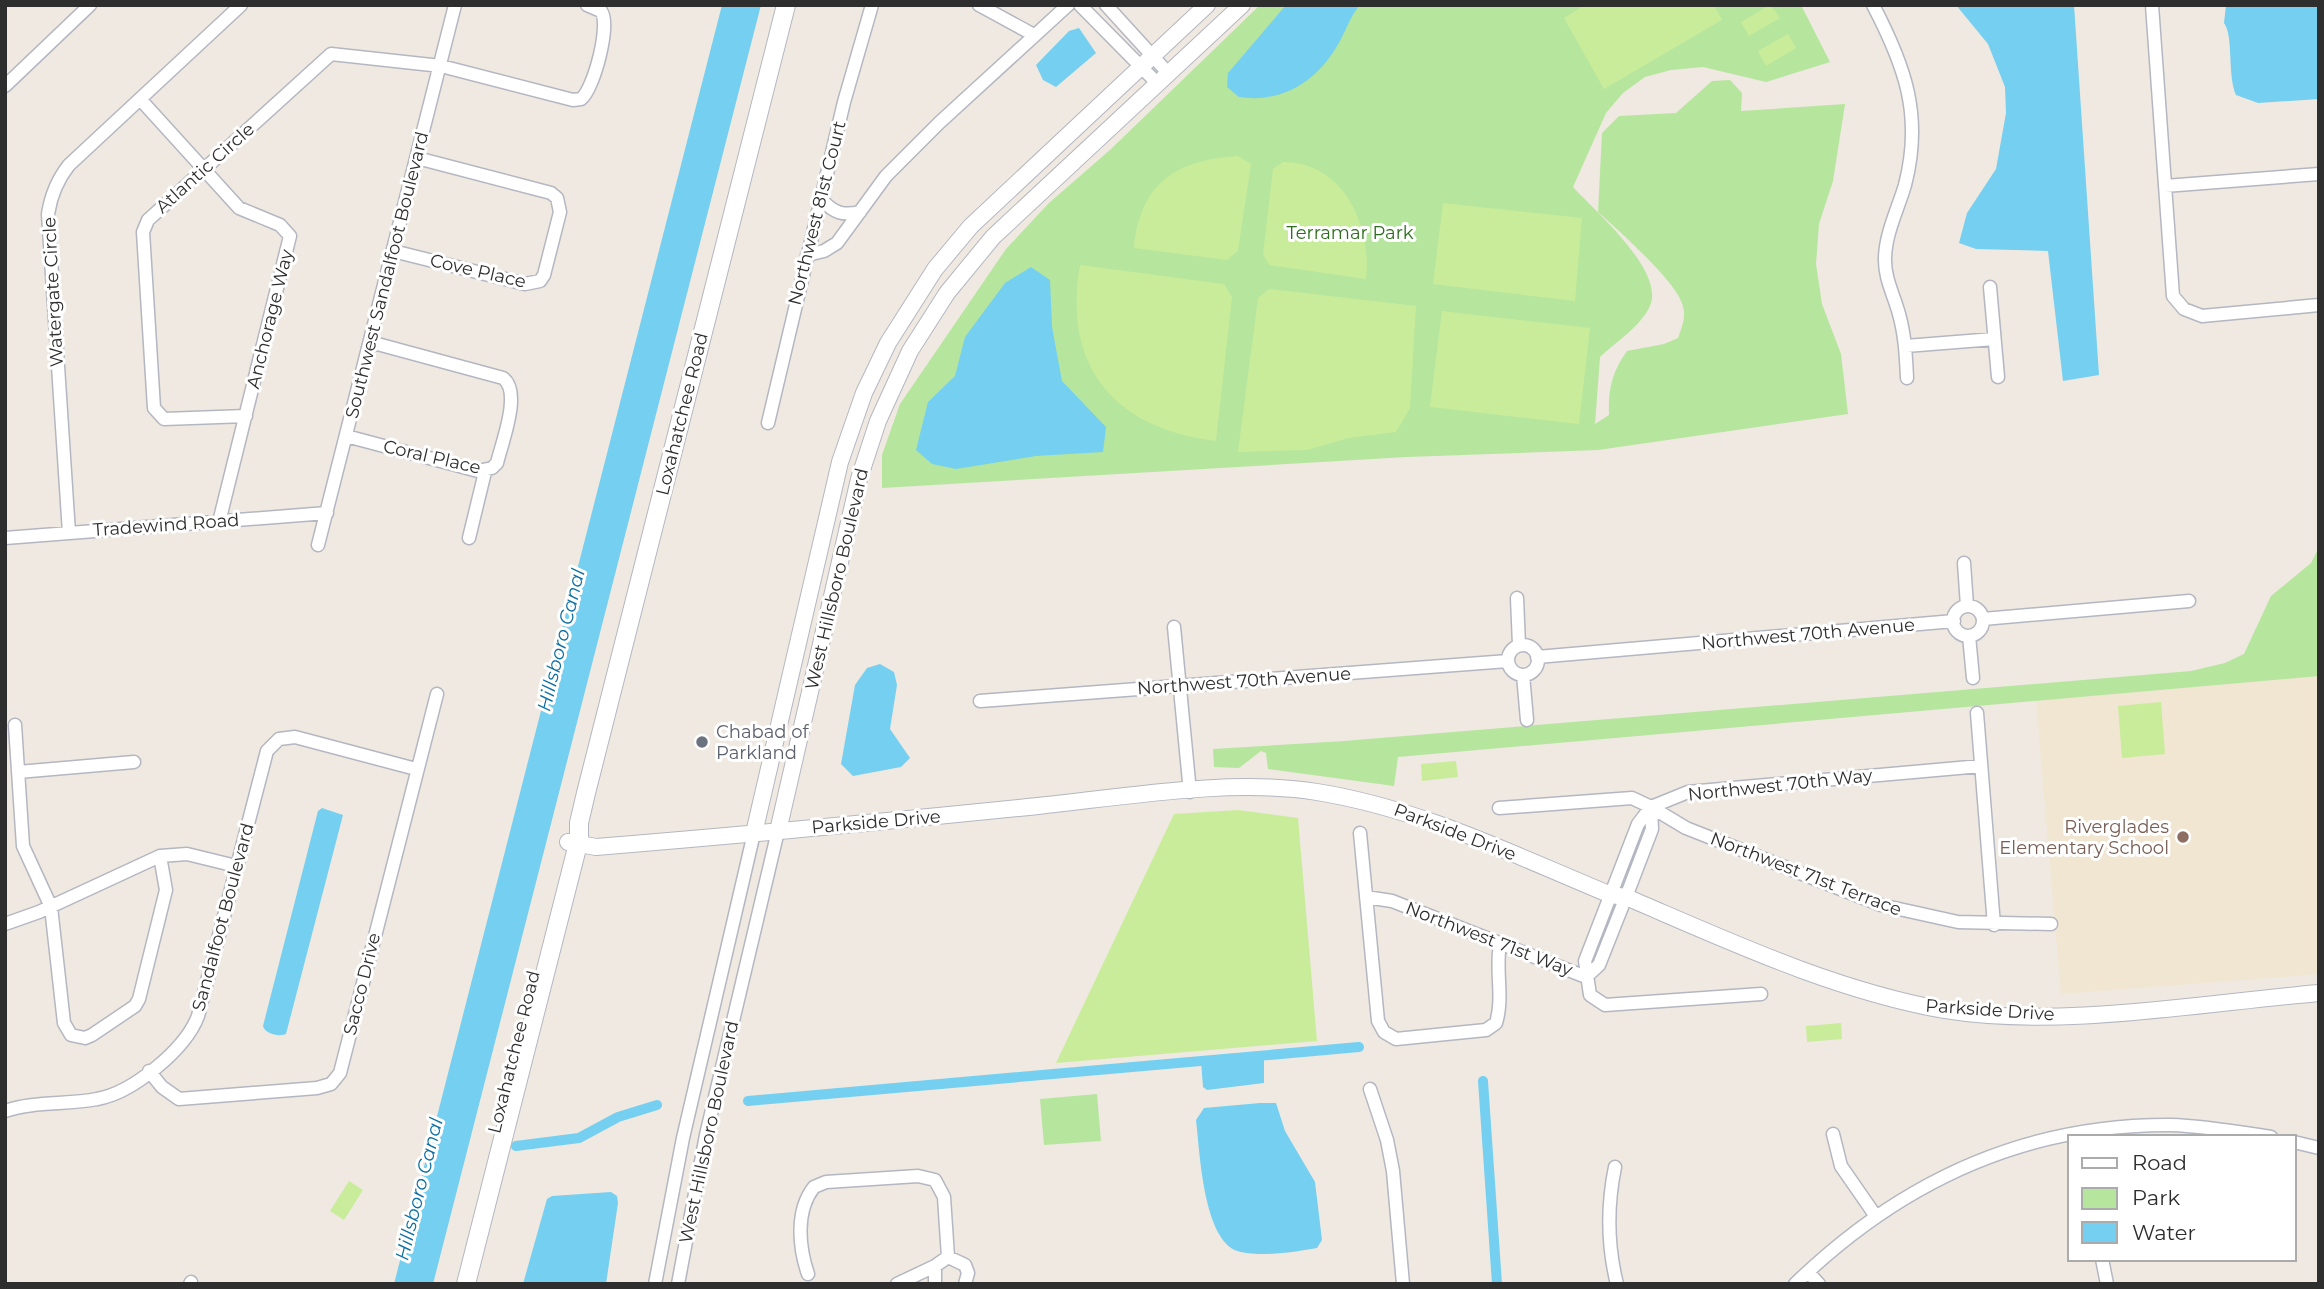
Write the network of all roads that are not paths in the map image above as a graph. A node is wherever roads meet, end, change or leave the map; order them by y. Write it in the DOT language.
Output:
graph roads {
  1 [pos="90,5"];
  2 [pos="242,5"];
  3 [pos="455,5"];
  4 [pos="587,5"];
  5 [pos="786,5"];
  6 [pos="872,5"];
  7 [pos="979,5"];
  8 [pos="1068,5"];
  9 [pos="1080,5"];
  10 [pos="1106,5"];
  11 [pos="1207,5"];
  12 [pos="1242,5"];
  13 [pos="1873,5"];
  14 [pos="2152,5"];
  15 [pos="1034,35"];
  16 [pos="1147,62"];
  17 [pos="441,66"];
  18 [pos="1162,78"];
  19 [pos="5,86"];
  20 [pos="140,99"];
  21 [pos="417,158"];
  22 [pos="204,169"];
  23 [pos="2319,174"];
  24 [pos="2165,186"];
  25 [pos="822,200"];
  26 [pos="860,212"];
  27 [pos="393,251"];
  28 [pos="807,255"];
  29 [pos="1990,287"];
  30 [pos="2319,305"];
  31 [pos="1994,339"];
  32 [pos="370,342"];
  33 [pos="1906,346"];
  34 [pos="1998,377"];
  35 [pos="1907,378"];
  36 [pos="246,416"];
  37 [pos="768,423"];
  38 [pos="346,436"];
  39 [pos="485,471"];
  40 [pos="327,513"];
  41 [pos="219,522"];
  42 [pos="69,533"];
  43 [pos="5,538"];
  44 [pos="469,538"];
  45 [pos="318,545"];
  46 [pos="1964,563"];
  47 [pos="1517,598"];
  48 [pos="2189,601"];
  49 [pos="1967,606"];
  50 [pos="1983,619"];
  51 [pos="1954,621"];
  52 [pos="1174,627"];
  53 [pos="1969,636"];
  54 [pos="1520,645"];
  55 [pos="1537,657"];
  56 [pos="1508,661"];
  57 [pos="1523,675"];
  58 [pos="1973,678"];
  59 [pos="1179,685"];
  60 [pos="437,694"];
  61 [pos="980,701"];
  62 [pos="1977,712"];
  63 [pos="1527,720"];
  64 [pos="15,724"];
  65 [pos="134,762"];
  66 [pos="1981,766"];
  67 [pos="416,769"];
  68 [pos="18,772"];
  69 [pos="1190,792"];
  70 [pos="1651,807"];
  71 [pos="1499,808"];
  72 [pos="778,831"];
  73 [pos="754,833"];
  74 [pos="1360,833"];
  75 [pos="1633,838"];
  76 [pos="573,844"];
  77 [pos="1646,844"];
  78 [pos="160,856"];
  79 [pos="236,866"];
  80 [pos="1618,896"];
  81 [pos="1366,897"];
  82 [pos="51,907"];
  83 [pos="5,924"];
  84 [pos="2051,924"];
  85 [pos="1994,925"];
  86 [pos="1500,944"];
  87 [pos="1589,950"];
  88 [pos="1603,956"];
  89 [pos="1586,977"];
  90 [pos="2319,993"];
  91 [pos="1761,994"];
  92 [pos="149,1071"];
  93 [pos="1370,1089"];
  94 [pos="5,1111"];
  95 [pos="1833,1134"];
  96 [pos="2080,1135"];
  97 [pos="2254,1135"];
  98 [pos="2068,1138"];
  99 [pos="2296,1142"];
  100 [pos="2319,1148"];
  101 [pos="1615,1167"];
  102 [pos="1875,1215"];
  103 [pos="948,1257"];
  104 [pos="2102,1261"];
  105 [pos="935,1266"];
  106 [pos="1808,1272"];
  107 [pos="808,1275"];
  108 [pos="454,1284"];
  109 [pos="466,1284"];
  110 [pos="655,1284"];
  111 [pos="678,1284"];
  112 [pos="897,1284"];
  113 [pos="935,1284"];
  114 [pos="965,1284"];
  115 [pos="1403,1284"];
  116 [pos="1617,1284"];
  117 [pos="1795,1284"];
  118 [pos="1819,1284"];
  119 [pos="2106,1284"];
  1 -- 19 [label="street"];
  2 -- 20 [label="street, Watergate Circle"];
  3 -- 17 [label="street, Southwest Sandalfoot Boulevard"];
  4 -- 17 [label="street, Atlantic Circle"];
  5 -- 76 [label="main road, Loxahatchee Road"];
  6 -- 25 [label="street, Northwest 81st Court"];
  7 -- 15 [label="street"];
  8 -- 15 [label="street"];
  9 -- 16 [label="street"];
  10 -- 16 [label="street"];
  11 -- 16 [label="street, West Hillsboro Boulevard"];
  12 -- 18 [label="street, West Hillsboro Boulevard"];
  13 -- 33 [label="street"];
  14 -- 24 [label="street"];
  15 -- 26 [label="street"];
  16 -- 18 [label="street"];
  16 -- 73 [label="street, West Hillsboro Boulevard"];
  17 -- 21 [label="street, Southwest Sandalfoot Boulevard"];
  17 -- 22 [label="street, Atlantic Circle"];
  18 -- 72 [label="street, West Hillsboro Boulevard"];
  20 -- 22 [label="street, Anchorage Way"];
  20 -- 42 [label="street, Watergate Circle"];
  21 -- 27 [label="street, Southwest Sandalfoot Boulevard"];
  21 -- 27 [label="street, Cove Place"];
  22 -- 36 [label="street, Anchorage Way"];
  22 -- 36 [label="street, Atlantic Circle"];
  23 -- 24 [label="street"];
  24 -- 30 [label="street"];
  25 -- 26 [label="street"];
  25 -- 28 [label="street, Northwest 81st Court"];
  26 -- 28 [label="street"];
  27 -- 32 [label="street, Southwest Sandalfoot Boulevard"];
  28 -- 37 [label="street, Northwest 81st Court"];
  29 -- 31 [label="street"];
  31 -- 33 [label="street"];
  31 -- 34 [label="street"];
  32 -- 38 [label="street, Southwest Sandalfoot Boulevard"];
  32 -- 39 [label="street, Coral Place"];
  33 -- 35 [label="street"];
  36 -- 41 [label="street, Anchorage Way"];
  38 -- 39 [label="street, Coral Place"];
  38 -- 40 [label="street, Southwest Sandalfoot Boulevard"];
  39 -- 44 [label="street"];
  40 -- 41 [label="street, Tradewind Road"];
  40 -- 45 [label="street, Southwest Sandalfoot Boulevard"];
  41 -- 42 [label="street, Tradewind Road"];
  42 -- 43 [label="street, Tradewind Road"];
  46 -- 49 [label="street"];
  47 -- 54 [label="street"];
  48 -- 50 [label="street"];
  49 -- 50 [label="street"];
  49 -- 51 [label="street"];
  50 -- 53 [label="street"];
  51 -- 53 [label="street"];
  51 -- 55 [label="street, Northwest 70th Avenue"];
  52 -- 59 [label="street"];
  53 -- 58 [label="street"];
  54 -- 55 [label="street"];
  54 -- 56 [label="street"];
  55 -- 57 [label="street"];
  56 -- 57 [label="street"];
  56 -- 59 [label="street, Northwest 70th Avenue"];
  57 -- 63 [label="street"];
  59 -- 61 [label="street, Northwest 70th Avenue"];
  59 -- 69 [label="street"];
  60 -- 67 [label="street, Sacco Drive"];
  62 -- 66 [label="street"];
  64 -- 68 [label="street"];
  65 -- 68 [label="street"];
  66 -- 70 [label="street, Northwest 70th Way"];
  66 -- 85 [label="street"];
  67 -- 79 [label="street, Sandalfoot Boulevard"];
  67 -- 92 [label="street, Sacco Drive"];
  68 -- 82 [label="street"];
  69 -- 72 [label="street, Parkside Drive"];
  69 -- 80 [label="street, Parkside Drive"];
  70 -- 71 [label="street"];
  70 -- 75 [label="street"];
  70 -- 77 [label="street"];
  70 -- 85 [label="street, Northwest 71st Terrace"];
  72 -- 73 [label="street, Parkside Drive"];
  72 -- 111 [label="street, West Hillsboro Boulevard"];
  73 -- 76 [label="street, Parkside Drive"];
  73 -- 110 [label="street, West Hillsboro Boulevard"];
  74 -- 81 [label="street"];
  75 -- 77 [label="street"];
  75 -- 80 [label="street"];
  76 -- 108 [label="main road, Loxahatchee Road"];
  76 -- 109 [label="main road, Loxahatchee Road"];
  77 -- 80 [label="street"];
  78 -- 79 [label="street"];
  78 -- 82 [label="street"];
  78 -- 82 [label="street"];
  79 -- 92 [label="street, Sandalfoot Boulevard"];
  80 -- 87 [label="street"];
  80 -- 88 [label="street"];
  80 -- 90 [label="street, Parkside Drive"];
  81 -- 86 [label="street, Northwest 71st Way"];
  81 -- 86 [label="street"];
  82 -- 83 [label="street"];
  84 -- 85 [label="street, Northwest 71st Terrace"];
  86 -- 89 [label="street, Northwest 71st Way"];
  87 -- 88 [label="street"];
  87 -- 89 [label="street"];
  88 -- 89 [label="street"];
  89 -- 91 [label="street, Northwest 71st Way"];
  92 -- 94 [label="street, Sandalfoot Boulevard"];
  93 -- 115 [label="street"];
  95 -- 102 [label="street"];
  96 -- 97 [label="street"];
  98 -- 102 [label="street"];
  99 -- 100 [label="street"];
  101 -- 116 [label="street"];
  102 -- 106 [label="street"];
  103 -- 105 [label="street"];
  103 -- 107 [label="street"];
  103 -- 114 [label="street"];
  104 -- 119 [label="street"];
  105 -- 112 [label="street"];
  105 -- 113 [label="street"];
  106 -- 117 [label="street"];
  106 -- 118 [label="street"];
}
